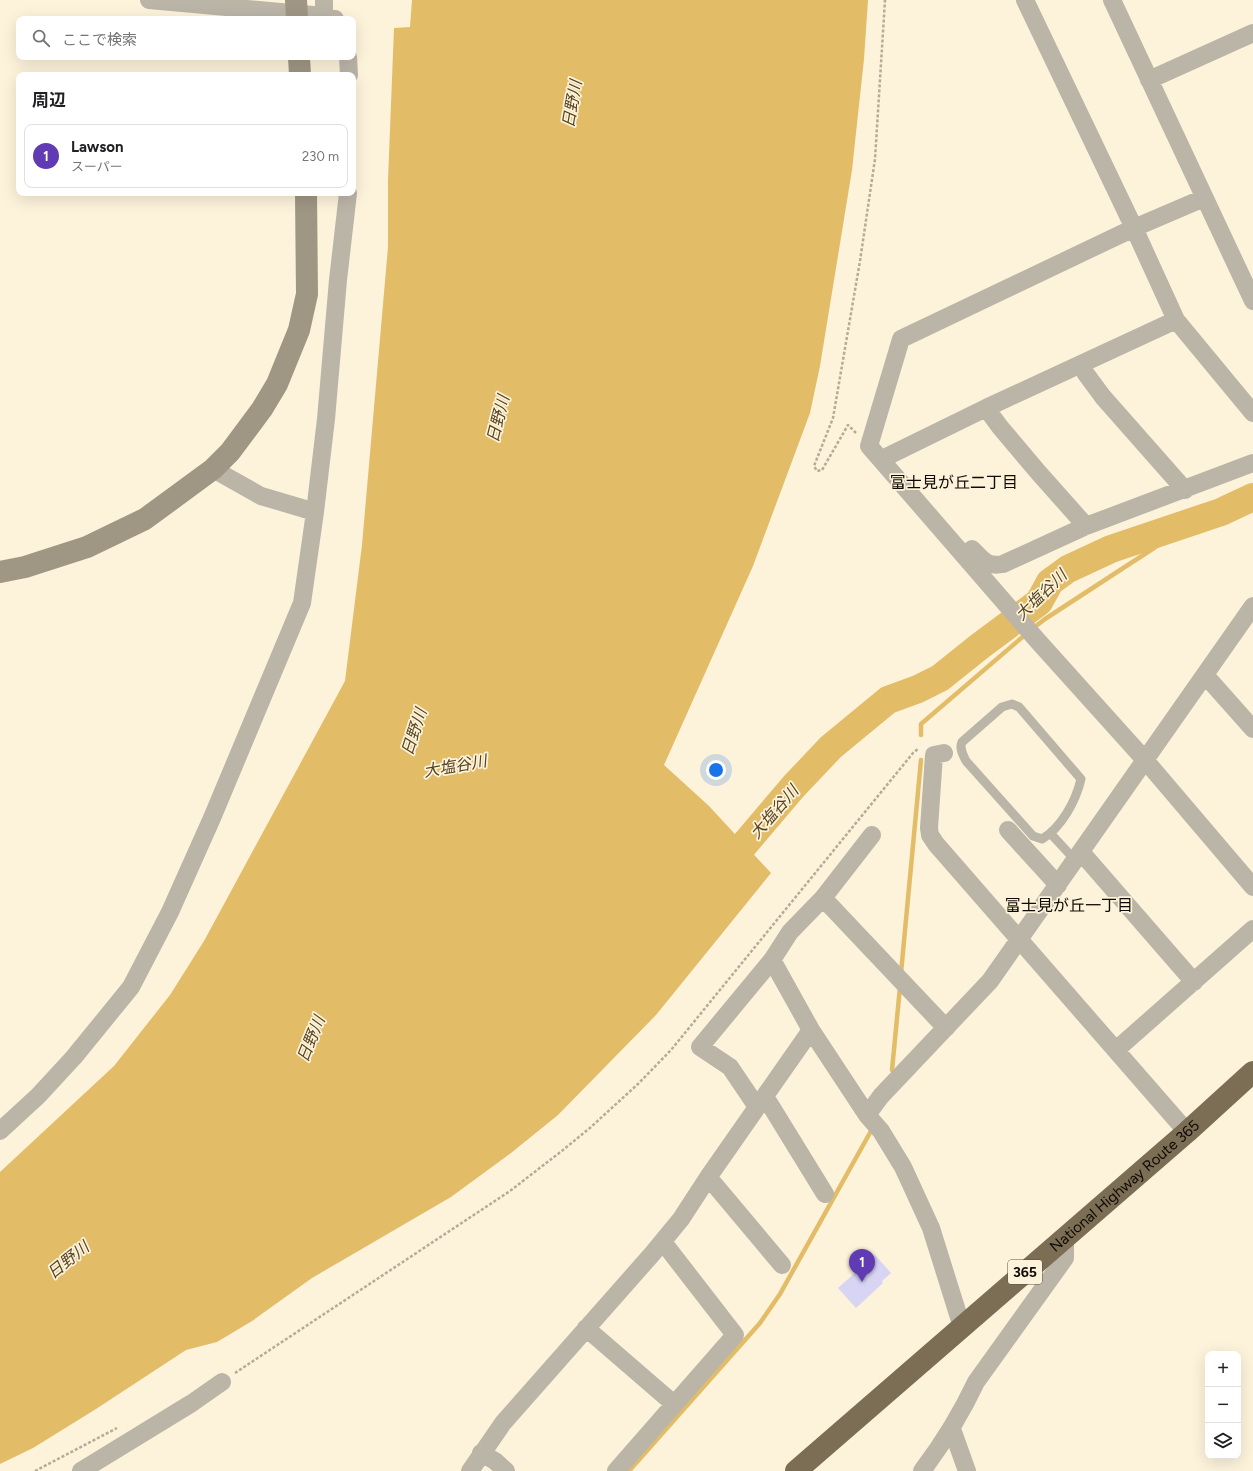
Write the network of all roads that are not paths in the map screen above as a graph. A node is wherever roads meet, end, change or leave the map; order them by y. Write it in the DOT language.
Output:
graph roads {
  1 [pos="149,0"];
  2 [pos="296,0"];
  3 [pos="1025,0"];
  4 [pos="1112,0"];
  5 [pos="327,12"];
  6 [pos="297,16"];
  7 [pos="1253,33"];
  8 [pos="299,60"];
  9 [pos="348,60"];
  10 [pos="300,72"];
  11 [pos="349,72"];
  12 [pos="1149,80"];
  13 [pos="306,196"];
  14 [pos="348,196"];
  15 [pos="1204,198"];
  16 [pos="1134,228"];
  17 [pos="1253,301"];
  18 [pos="1176,320"];
  19 [pos="1081,364"];
  20 [pos="986,408"];
  21 [pos="1253,413"];
  22 [pos="882,459"];
  23 [pos="1253,463"];
  24 [pos="213,469"];
  25 [pos="1185,490"];
  26 [pos="315,512"];
  27 [pos="1086,526"];
  28 [pos="942,529"];
  29 [pos="0,572"];
  30 [pos="1253,606"];
  31 [pos="1205,675"];
  32 [pos="1253,729"];
  33 [pos="939,754"];
  34 [pos="1145,760"];
  35 [pos="1008,830"];
  36 [pos="1051,834"];
  37 [pos="872,835"];
  38 [pos="1078,856"];
  39 [pos="1058,885"];
  40 [pos="1253,887"];
  41 [pos="823,898"];
  42 [pos="1253,929"];
  43 [pos="1019,940"];
  44 [pos="772,960"];
  45 [pos="1194,982"];
  46 [pos="946,1028"];
  47 [pos="811,1030"];
  48 [pos="1116,1050"];
  49 [pos="1253,1072"];
  50 [pos="760,1103"];
  51 [pos="867,1114"];
  52 [pos="0,1131"];
  53 [pos="1187,1132"];
  54 [pos="707,1179"];
  55 [pos="825,1194"];
  56 [pos="1065,1238"];
  57 [pos="663,1242"];
  58 [pos="782,1265"];
  59 [pos="962,1327"];
  60 [pos="586,1328"];
  61 [pos="222,1382"];
  62 [pos="674,1404"];
  63 [pos="952,1429"];
  64 [pos="481,1453"];
  65 [pos="81,1471"];
  66 [pos="470,1471"];
  67 [pos="506,1471"];
  68 [pos="616,1471"];
  69 [pos="796,1471"];
  70 [pos="922,1471"];
  71 [pos="967,1471"];
  1 -- 5 [label="street"];
  2 -- 6 [label="main road"];
  3 -- 16 [label="street"];
  4 -- 12 [label="street"];
  7 -- 12 [label="street"];
  8 -- 10 [label="main road"];
  9 -- 11 [label="street"];
  12 -- 15 [label="street"];
  13 -- 24 [label="main road"];
  14 -- 26 [label="street"];
  15 -- 16 [label="street"];
  15 -- 17 [label="street"];
  16 -- 18 [label="street"];
  16 -- 22 [label="street"];
  18 -- 19 [label="street"];
  18 -- 21 [label="street"];
  19 -- 20 [label="street"];
  19 -- 25 [label="street"];
  20 -- 22 [label="street"];
  20 -- 27 [label="street"];
  22 -- 28 [label="street"];
  23 -- 25 [label="street"];
  24 -- 26 [label="street"];
  24 -- 29 [label="main road"];
  25 -- 27 [label="street"];
  26 -- 52 [label="street"];
  27 -- 28 [label="street"];
  28 -- 34 [label="street"];
  30 -- 31 [label="street"];
  31 -- 32 [label="street"];
  31 -- 34 [label="street"];
  33 -- 43 [label="street"];
  34 -- 38 [label="street"];
  34 -- 40 [label="street"];
  35 -- 39 [label="street"];
  36 -- 36 [label="lane"];
  36 -- 38 [label="lane"];
  37 -- 41 [label="street"];
  38 -- 39 [label="street"];
  38 -- 45 [label="street"];
  39 -- 43 [label="street"];
  41 -- 44 [label="street"];
  41 -- 46 [label="street"];
  42 -- 45 [label="street"];
  43 -- 46 [label="street"];
  43 -- 48 [label="street"];
  44 -- 47 [label="street"];
  44 -- 50 [label="street"];
  45 -- 48 [label="street"];
  46 -- 51 [label="street"];
  47 -- 50 [label="street"];
  47 -- 51 [label="street"];
  48 -- 53 [label="street"];
  49 -- 53 [label="highway, National Highway Route 365 / 365"];
  50 -- 54 [label="street"];
  50 -- 55 [label="street"];
  51 -- 59 [label="street"];
  53 -- 56 [label="highway, National Highway Route 365 / 365"];
  54 -- 57 [label="street"];
  54 -- 58 [label="street"];
  56 -- 59 [label="highway, National Highway Route 365 / 365"];
  56 -- 63 [label="street"];
  57 -- 60 [label="street"];
  57 -- 62 [label="street"];
  59 -- 69 [label="highway, National Highway Route 365 / 365"];
  60 -- 62 [label="street"];
  60 -- 64 [label="street"];
  61 -- 65 [label="street"];
  62 -- 68 [label="street"];
  63 -- 70 [label="street"];
  63 -- 71 [label="street"];
  64 -- 66 [label="street"];
  64 -- 67 [label="street"];
}
